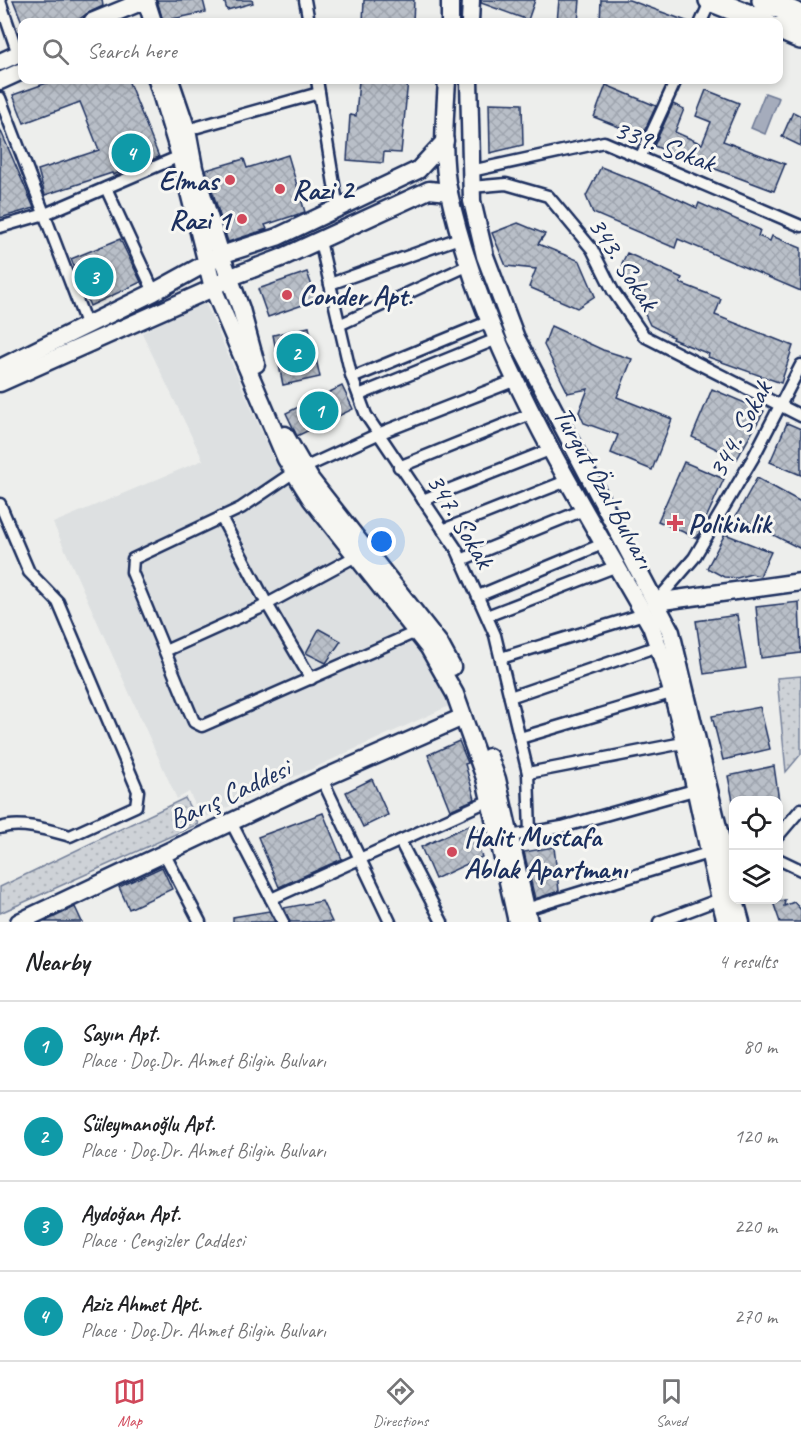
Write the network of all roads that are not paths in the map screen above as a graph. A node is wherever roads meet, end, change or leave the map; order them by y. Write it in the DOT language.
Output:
graph roads {
  1 [pos="306,0"];
  2 [pos="450,0"];
  3 [pos="471,0"];
  4 [pos="711,0"];
  5 [pos="763,0"];
  6 [pos="0,2"];
  7 [pos="141,2"];
  8 [pos="801,16"];
  9 [pos="102,18"];
  10 [pos="141,18"];
  11 [pos="151,18"];
  12 [pos="308,18"];
  13 [pos="450,18"];
  14 [pos="470,18"];
  15 [pos="703,18"];
  16 [pos="755,18"];
  17 [pos="783,30"];
  18 [pos="801,38"];
  19 [pos="18,48"];
  20 [pos="18,54"];
  21 [pos="0,62"];
  22 [pos="18,73"];
  23 [pos="0,81"];
  24 [pos="158,84"];
  25 [pos="171,84"];
  26 [pos="318,84"];
  27 [pos="447,84"];
  28 [pos="469,84"];
  29 [pos="673,84"];
  30 [pos="319,93"];
  31 [pos="0,98"];
  32 [pos="187,130"];
  33 [pos="445,141"];
  34 [pos="180,156"];
  35 [pos="641,156"];
  36 [pos="471,179"];
  37 [pos="106,188"];
  38 [pos="449,192"];
  39 [pos="338,209"];
  40 [pos="45,214"];
  41 [pos="801,226"];
  42 [pos="0,227"];
  43 [pos="462,237"];
  44 [pos="320,241"];
  45 [pos="214,258"];
  46 [pos="469,265"];
  47 [pos="231,277"];
  48 [pos="330,284"];
  49 [pos="213,288"];
  50 [pos="154,292"];
  51 [pos="490,321"];
  52 [pos="339,325"];
  53 [pos="87,326"];
  54 [pos="497,339"];
  55 [pos="801,365"];
  56 [pos="0,368"];
  57 [pos="352,378"];
  58 [pos="516,380"];
  59 [pos="0,383"];
  60 [pos="359,395"];
  61 [pos="780,405"];
  62 [pos="533,412"];
  63 [pos="801,416"];
  64 [pos="378,434"];
  65 [pos="552,449"];
  66 [pos="399,467"];
  67 [pos="299,470"];
  68 [pos="569,480"];
  69 [pos="423,500"];
  70 [pos="0,504"];
  71 [pos="586,509"];
  72 [pos="221,518"];
  73 [pos="443,530"];
  74 [pos="605,543"];
  75 [pos="356,556"];
  76 [pos="461,560"];
  77 [pos="617,566"];
  78 [pos="801,582"];
  79 [pos="478,596"];
  80 [pos="267,604"];
  81 [pos="650,608"];
  82 [pos="487,616"];
  83 [pos="416,632"];
  84 [pos="658,646"];
  85 [pos="165,651"];
  86 [pos="501,658"];
  87 [pos="311,679"];
  88 [pos="671,693"];
  89 [pos="510,697"];
  90 [pos="463,717"];
  91 [pos="520,738"];
  92 [pos="683,743"];
  93 [pos="528,773"];
  94 [pos="322,779"];
  95 [pos="694,790"];
  96 [pos="490,800"];
  97 [pos="801,809"];
  98 [pos="231,822"];
  99 [pos="0,828"];
  100 [pos="783,830"];
  101 [pos="530,833"];
  102 [pos="510,836"];
  103 [pos="400,841"];
  104 [pos="164,853"];
  105 [pos="708,853"];
  106 [pos="361,859"];
  107 [pos="783,861"];
  108 [pos="801,870"];
  109 [pos="729,886"];
  110 [pos="729,891"];
  111 [pos="729,896"];
  112 [pos="271,898"];
  113 [pos="729,904"];
  114 [pos="734,904"];
  115 [pos="524,918"];
  116 [pos="19,922"];
  117 [pos="200,922"];
  118 [pos="283,922"];
  119 [pos="390,922"];
  120 [pos="442,922"];
  121 [pos="659,922"];
  122 [pos="726,922"];
  123 [pos="741,922"];
  1 -- 12 [label="street"];
  2 -- 13 [label="main road"];
  3 -- 14 [label="main road"];
  4 -- 15 [label="street"];
  4 -- 16 [label="highway"];
  5 -- 8 [label="highway"];
  6 -- 19 [label="street"];
  7 -- 9 [label="main road"];
  7 -- 10 [label="main road"];
  7 -- 11 [label="main road"];
  17 -- 18 [label="highway"];
  20 -- 21 [label="main road"];
  22 -- 23 [label="main road"];
  24 -- 34 [label="main road"];
  25 -- 32 [label="main road"];
  26 -- 30 [label="street"];
  27 -- 33 [label="main road, Turgut Özal Bulvarı"];
  28 -- 36 [label="main road, Turgut Özal Bulvarı"];
  29 -- 35 [label="street"];
  30 -- 32 [label="street"];
  30 -- 39 [label="street"];
  31 -- 40 [label="street"];
  32 -- 45 [label="main road"];
  33 -- 38 [label="main road, Turgut Özal Bulvarı"];
  33 -- 39 [label="main road"];
  34 -- 37 [label="street"];
  34 -- 45 [label="main road"];
  35 -- 36 [label="street, 339. Sokak"];
  35 -- 41 [label="street, 339. Sokak"];
  36 -- 61 [label="street, 343. Sokak"];
  36 -- 81 [label="main road, Turgut Özal Bulvarı"];
  37 -- 40 [label="street"];
  37 -- 50 [label="street"];
  38 -- 43 [label="main road, Turgut Özal Bulvarı"];
  38 -- 44 [label="main road"];
  39 -- 45 [label="main road"];
  40 -- 42 [label="street"];
  40 -- 53 [label="street"];
  43 -- 46 [label="main road, Turgut Özal Bulvarı"];
  43 -- 48 [label="street"];
  44 -- 47 [label="main road"];
  44 -- 48 [label="street, 347. Sokak"];
  45 -- 47 [label="main road"];
  45 -- 49 [label="main road"];
  45 -- 50 [label="main road"];
  46 -- 51 [label="main road, Turgut Özal Bulvarı"];
  46 -- 52 [label="street"];
  47 -- 49 [label="main road"];
  47 -- 67 [label="main road"];
  48 -- 52 [label="street, 347. Sokak"];
  49 -- 59 [label="main road"];
  49 -- 67 [label="main road"];
  50 -- 53 [label="main road"];
  51 -- 54 [label="main road, Turgut Özal Bulvarı"];
  51 -- 57 [label="street"];
  52 -- 57 [label="street, 347. Sokak"];
  53 -- 56 [label="main road"];
  54 -- 58 [label="main road, Turgut Özal Bulvarı"];
  54 -- 60 [label="street"];
  55 -- 61 [label="street, 344. Sokak"];
  57 -- 60 [label="street, 347. Sokak"];
  58 -- 62 [label="main road, Turgut Özal Bulvarı"];
  58 -- 64 [label="street"];
  60 -- 64 [label="street, 347. Sokak"];
  61 -- 63 [label="street, 343. Sokak"];
  61 -- 81 [label="street, 344. Sokak"];
  62 -- 65 [label="main road, Turgut Özal Bulvarı"];
  62 -- 66 [label="street"];
  64 -- 66 [label="street, 347. Sokak"];
  64 -- 67 [label="street"];
  65 -- 68 [label="main road, Turgut Özal Bulvarı"];
  65 -- 69 [label="street"];
  66 -- 69 [label="street, 347. Sokak"];
  67 -- 72 [label="street"];
  67 -- 75 [label="main road"];
  67 -- 102 [label="main road"];
  68 -- 71 [label="main road, Turgut Özal Bulvarı"];
  68 -- 73 [label="street"];
  69 -- 73 [label="street, 347. Sokak"];
  70 -- 99 [label="street"];
  71 -- 74 [label="main road, Turgut Özal Bulvarı"];
  71 -- 76 [label="street"];
  72 -- 80 [label="street"];
  72 -- 85 [label="street"];
  73 -- 76 [label="street, 347. Sokak"];
  74 -- 77 [label="main road, Turgut Özal Bulvarı"];
  74 -- 79 [label="street"];
  75 -- 80 [label="street"];
  75 -- 83 [label="main road"];
  76 -- 79 [label="street, 347. Sokak"];
  77 -- 81 [label="main road, Turgut Özal Bulvarı"];
  77 -- 82 [label="street"];
  78 -- 81 [label="main road"];
  79 -- 82 [label="street, 347. Sokak"];
  80 -- 85 [label="street"];
  80 -- 87 [label="street"];
  81 -- 84 [label="main road, Turgut Özal Bulvarı"];
  81 -- 86 [label="street"];
  81 -- 109 [label="main road, Turgut Özal Bulvarı"];
  82 -- 86 [label="street, 347. Sokak"];
  83 -- 87 [label="street"];
  83 -- 90 [label="main road"];
  84 -- 88 [label="main road, Turgut Özal Bulvarı"];
  84 -- 89 [label="street"];
  85 -- 87 [label="street"];
  86 -- 89 [label="street, 347. Sokak"];
  88 -- 91 [label="street"];
  88 -- 92 [label="main road, Turgut Özal Bulvarı"];
  89 -- 91 [label="street, 347. Sokak"];
  90 -- 94 [label="main road, Barış Caddesi"];
  90 -- 96 [label="main road"];
  91 -- 93 [label="street, 347. Sokak"];
  92 -- 93 [label="street"];
  92 -- 95 [label="main road, Turgut Özal Bulvarı"];
  93 -- 101 [label="street, 347. Sokak"];
  94 -- 98 [label="main road, Barış Caddesi"];
  94 -- 106 [label="street"];
  95 -- 101 [label="street"];
  95 -- 105 [label="main road, Turgut Özal Bulvarı"];
  96 -- 103 [label="street"];
  96 -- 115 [label="main road"];
  97 -- 100 [label="street"];
  98 -- 104 [label="main road, Barış Caddesi"];
  98 -- 112 [label="street"];
  101 -- 102 [label="street"];
  102 -- 115 [label="main road"];
  103 -- 106 [label="street"];
  103 -- 120 [label="street"];
  104 -- 116 [label="main road, Barış Caddesi"];
  104 -- 117 [label="street"];
  105 -- 110 [label="main road, Turgut Özal Bulvarı"];
  105 -- 115 [label="street"];
  106 -- 112 [label="street"];
  106 -- 119 [label="street"];
  107 -- 108 [label="street"];
  111 -- 121 [label="street"];
  112 -- 118 [label="street"];
  113 -- 122 [label="main road, Turgut Özal Bulvarı"];
  114 -- 123 [label="main road, Turgut Özal Bulvarı"];
}
